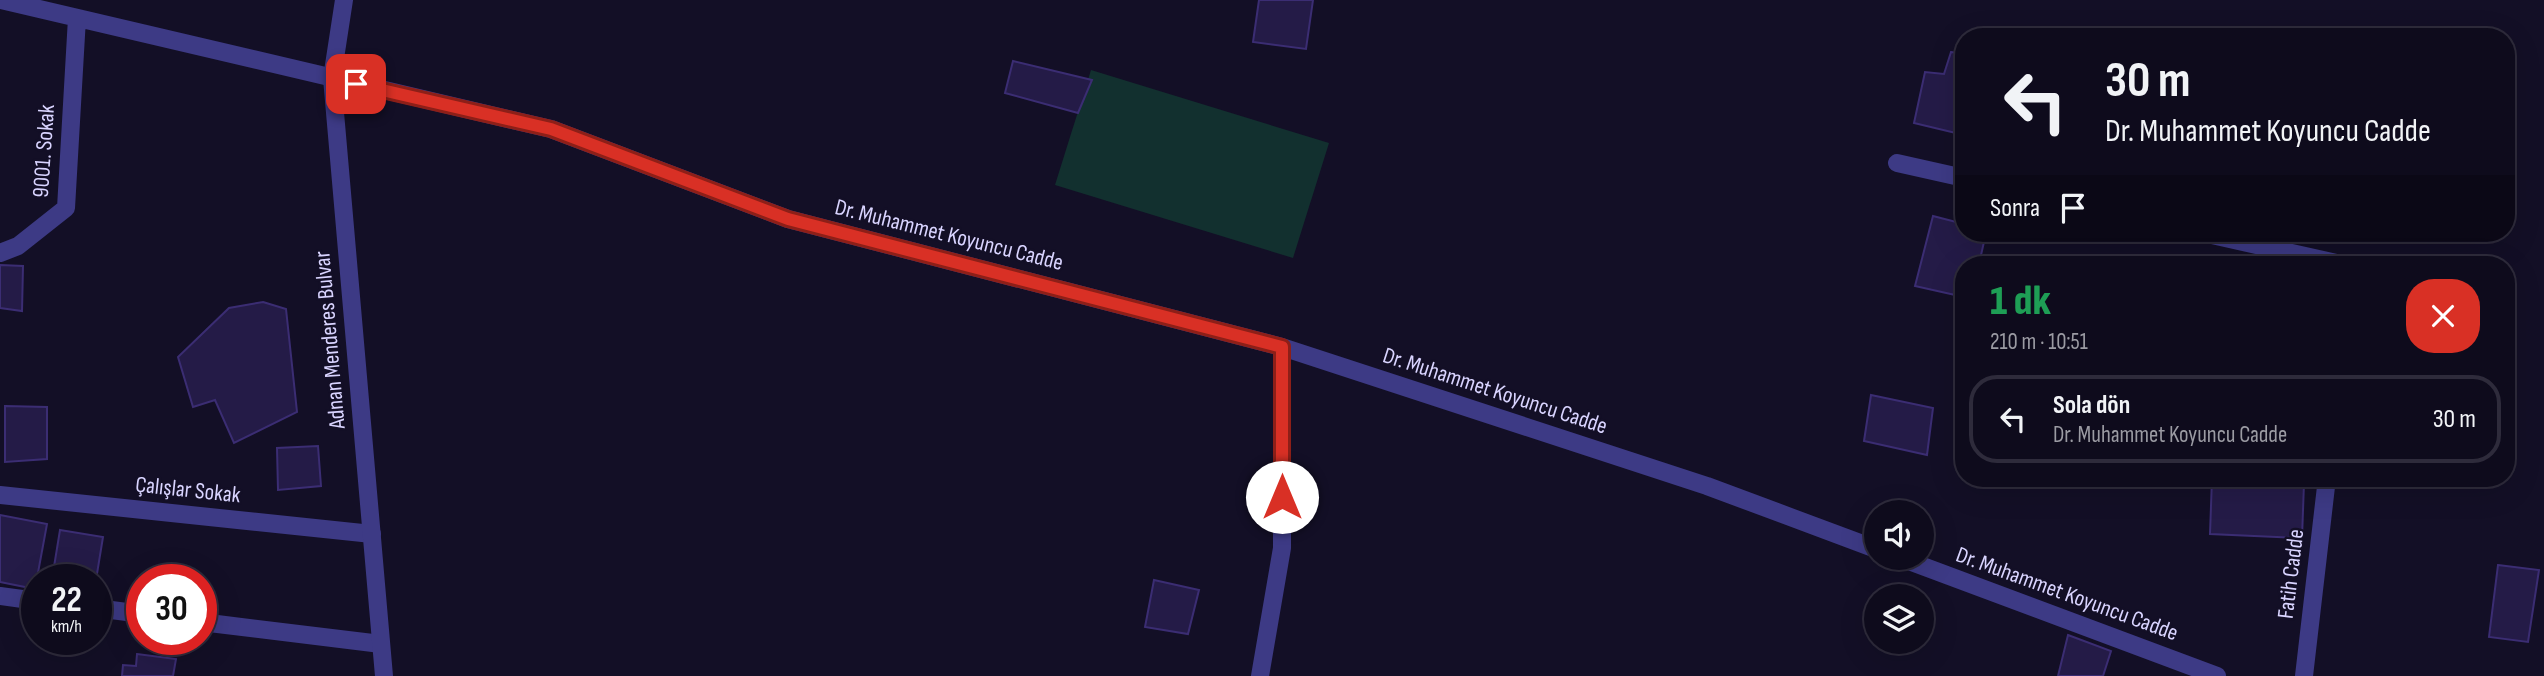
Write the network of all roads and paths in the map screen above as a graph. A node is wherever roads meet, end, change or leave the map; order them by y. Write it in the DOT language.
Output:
graph roads {
  1 [pos="1,0"];
  2 [pos="344,0"];
  3 [pos="52,6"];
  4 [pos="77,18"];
  5 [pos="332,78"];
  6 [pos="1897,163"];
  7 [pos="1955,176"];
  8 [pos="2243,242"];
  9 [pos="0,253"];
  10 [pos="2306,256"];
  11 [pos="1282,347"];
  12 [pos="2326,487"];
  13 [pos="0,495"];
  14 [pos="372,534"];
  15 [pos="1864,545"];
  16 [pos="1933,570"];
  17 [pos="0,596"];
  18 [pos="21,599"];
  19 [pos="217,624"];
  20 [pos="381,644"];
  21 [pos="384,676"];
  22 [pos="1260,676"];
  23 [pos="2217,676"];
  24 [pos="2304,676"];
  1 -- 3 [label="street, Dr. Muhammet Koyuncu Cadde"];
  2 -- 5 [label="street, Adnan Menderes Bulvar"];
  3 -- 4 [label="street, Dr. Muhammet Koyuncu Cadde"];
  4 -- 5 [label="street, Dr. Muhammet Koyuncu Cadde"];
  4 -- 9 [label="street, 9001. Sokak"];
  5 -- 11 [label="street, Dr. Muhammet Koyuncu Cadde"];
  5 -- 14 [label="street, Adnan Menderes Bulvar"];
  6 -- 7 [label="street"];
  8 -- 10 [label="street"];
  11 -- 15 [label="street, Dr. Muhammet Koyuncu Cadde"];
  11 -- 22 [label="street"];
  12 -- 24 [label="street, Fatih Cadde"];
  13 -- 14 [label="street, Çalışlar Sokak"];
  14 -- 20 [label="street, Adnan Menderes Bulvar"];
  16 -- 23 [label="street, Dr. Muhammet Koyuncu Cadde"];
  17 -- 18 [label="street"];
  19 -- 20 [label="street"];
  20 -- 21 [label="street, Adnan Menderes Bulvar"];
}
